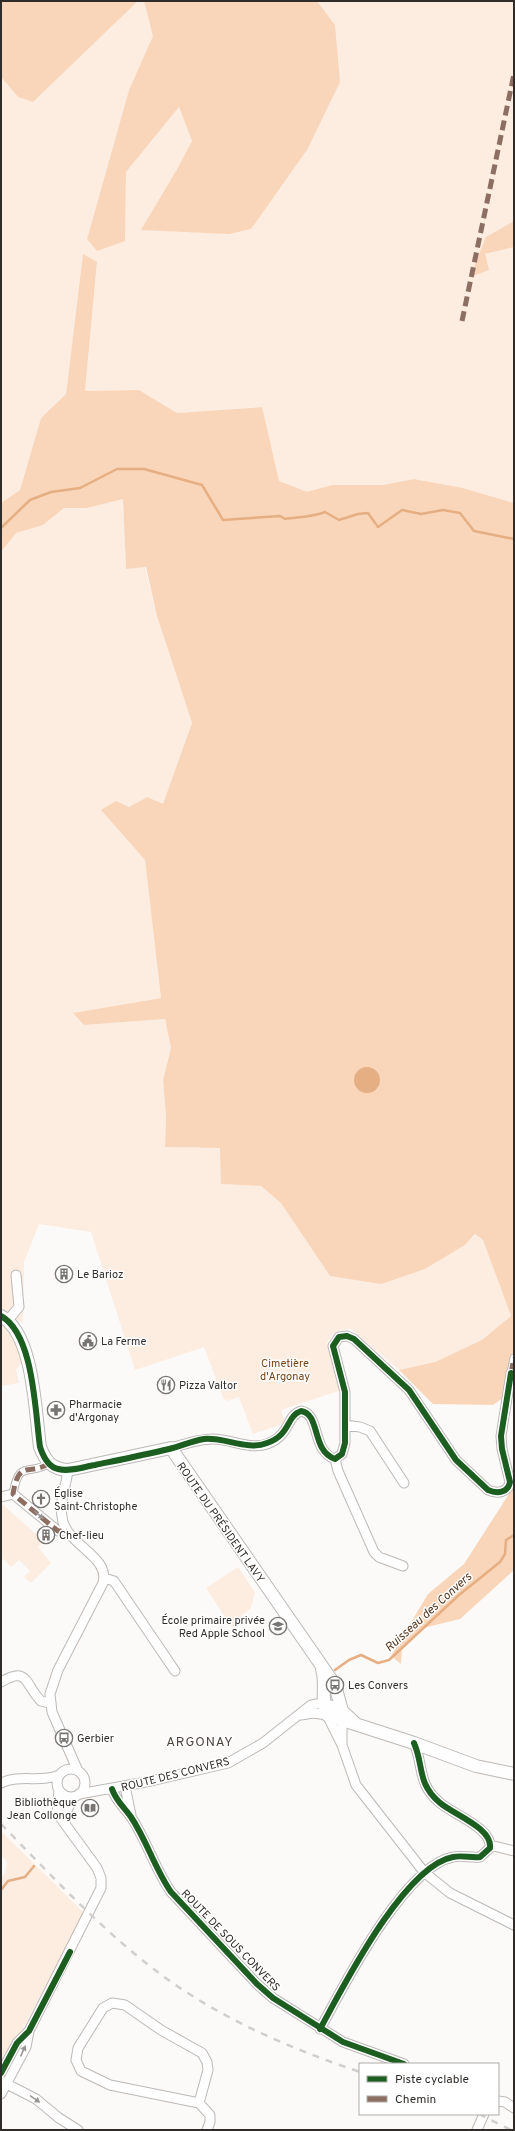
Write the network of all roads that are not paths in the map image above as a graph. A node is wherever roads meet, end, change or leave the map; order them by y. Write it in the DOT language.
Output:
graph roads {
  1 [pos="16,1275"];
  2 [pos="4,1318"];
  3 [pos="514,1358"];
  4 [pos="511,1373"];
  5 [pos="345,1424"];
  6 [pos="171,1448"];
  7 [pos="335,1459"];
  8 [pos="46,1461"];
  9 [pos="68,1470"];
  10 [pos="404,1483"];
  11 [pos="13,1494"];
  12 [pos="1,1498"];
  13 [pos="67,1531"];
  14 [pos="403,1566"];
  15 [pos="104,1578"];
  16 [pos="320,1664"];
  17 [pos="175,1671"];
  18 [pos="1,1682"];
  19 [pos="50,1704"];
  20 [pos="324,1709"];
  21 [pos="342,1716"];
  22 [pos="414,1743"];
  23 [pos="342,1745"];
  24 [pos="70,1749"];
  25 [pos="78,1771"];
  26 [pos="61,1773"];
  27 [pos="514,1774"];
  28 [pos="39,1779"];
  29 [pos="84,1780"];
  30 [pos="1,1784"];
  31 [pos="125,1786"];
  32 [pos="58,1789"];
  33 [pos="110,1789"];
  34 [pos="76,1796"];
  35 [pos="131,1817"];
  36 [pos="65,1824"];
  37 [pos="490,1845"];
  38 [pos="514,1851"];
  39 [pos="424,1872"];
  40 [pos="514,1925"];
  41 [pos="320,2029"];
  42 [pos="29,2030"];
  43 [pos="401,2063"];
  44 [pos="1,2074"];
  45 [pos="4,2083"];
  46 [pos="1,2094"];
  47 [pos="499,2101"];
  48 [pos="199,2103"];
  49 [pos="514,2108"];
  50 [pos="484,2115"];
  51 [pos="78,2130"];
  52 [pos="208,2130"];
  53 [pos="477,2130"];
  1 -- 2 [label="street"];
  2 -- 8 [label="street"];
  3 -- 4 [label="street"];
  4 -- 5 [label="street"];
  5 -- 7 [label="street"];
  5 -- 10 [label="street"];
  6 -- 7 [label="street"];
  6 -- 9 [label="street"];
  6 -- 16 [label="street, ROUTE DU PRÉSIDENT LAVY"];
  7 -- 14 [label="street"];
  8 -- 9 [label="street"];
  8 -- 11 [label="street"];
  9 -- 13 [label="street"];
  11 -- 12 [label="street"];
  11 -- 13 [label="street, one-way"];
  13 -- 15 [label="street"];
  15 -- 17 [label="street"];
  15 -- 19 [label="street"];
  16 -- 20 [label="street, ROUTE DU PRÉSIDENT LAVY"];
  16 -- 21 [label="street, ROUTE DU PRÉSIDENT LAVY"];
  18 -- 19 [label="street"];
  19 -- 24 [label="street"];
  20 -- 21 [label="street"];
  20 -- 23 [label="street, ROUTE DU PRÉSIDENT LAVY"];
  20 -- 31 [label="street, ROUTE DES CONVERS"];
  21 -- 22 [label="street"];
  21 -- 23 [label="street, ROUTE DU PRÉSIDENT LAVY"];
  22 -- 27 [label="street"];
  22 -- 37 [label="street"];
  23 -- 39 [label="street, ROUTE DU PRÉSIDENT LAVY"];
  24 -- 25 [label="street"];
  24 -- 26 [label="street"];
  25 -- 26 [label="street"];
  25 -- 29 [label="street"];
  26 -- 28 [label="street"];
  26 -- 32 [label="street"];
  28 -- 30 [label="street"];
  28 -- 32 [label="street"];
  29 -- 33 [label="street, ROUTE DES CONVERS"];
  29 -- 34 [label="street"];
  31 -- 33 [label="street, ROUTE DES CONVERS"];
  31 -- 35 [label="street, ROUTE DE SOUS CONVERS"];
  32 -- 34 [label="street"];
  32 -- 36 [label="street"];
  33 -- 34 [label="street, ROUTE DES CONVERS"];
  33 -- 35 [label="street, ROUTE DE SOUS CONVERS"];
  34 -- 36 [label="street"];
  35 -- 41 [label="street, ROUTE DE SOUS CONVERS"];
  36 -- 42 [label="street"];
  37 -- 38 [label="street"];
  37 -- 39 [label="street"];
  39 -- 40 [label="street, ROUTE DU PRÉSIDENT LAVY"];
  39 -- 41 [label="street"];
  41 -- 43 [label="street, ROUTE DE SOUS CONVERS"];
  42 -- 44 [label="street"];
  45 -- 42 [label="street, one-way"];
  45 -- 46 [label="street"];
  45 -- 51 [label="street, one-way"];
  47 -- 49 [label="street"];
  48 -- 48 [label="street"];
  48 -- 52 [label="street"];
  50 -- 53 [label="street"];
}
